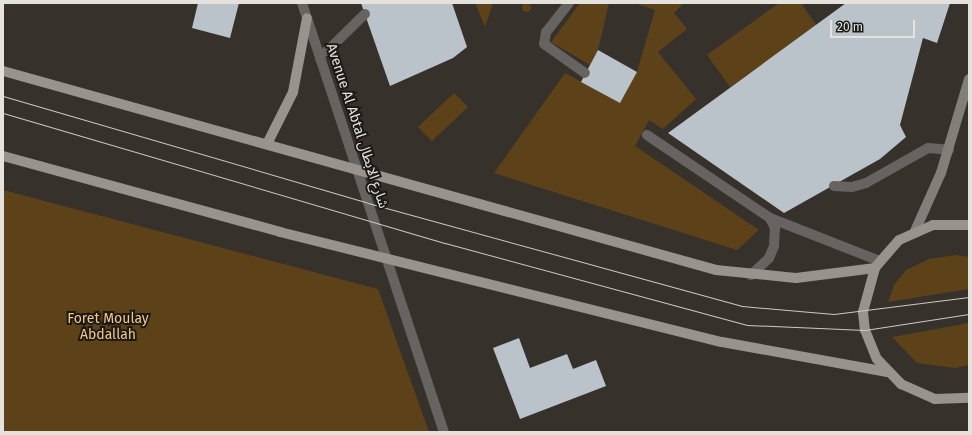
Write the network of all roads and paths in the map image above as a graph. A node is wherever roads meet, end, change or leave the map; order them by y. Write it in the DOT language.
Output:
graph roads {
  1 [pos="302,3"];
  2 [pos="569,3"];
  3 [pos="364,14"];
  4 [pos="307,18"];
  5 [pos="320,58"];
  6 [pos="3,71"];
  7 [pos="585,73"];
  8 [pos="969,79"];
  9 [pos="647,135"];
  10 [pos="267,144"];
  11 [pos="949,150"];
  12 [pos="3,156"];
  13 [pos="356,168"];
  14 [pos="834,186"];
  15 [pos="770,218"];
  16 [pos="969,225"];
  17 [pos="915,231"];
  18 [pos="386,258"];
  19 [pos="877,265"];
  20 [pos="751,275"];
  21 [pos="887,372"];
  22 [pos="969,398"];
  23 [pos="444,432"];
  1 -- 4 [label="street, Avenue Al Abtal شارع الابطال"];
  2 -- 7 [label="street"];
  3 -- 5 [label="street"];
  4 -- 5 [label="street, Avenue Al Abtal شارع الابطال"];
  4 -- 10 [label="main road"];
  5 -- 13 [label="street, Avenue Al Abtal شارع الابطال"];
  6 -- 10 [label="main road"];
  8 -- 11 [label="main road"];
  9 -- 15 [label="street"];
  10 -- 13 [label="main road"];
  11 -- 14 [label="street"];
  11 -- 17 [label="main road"];
  12 -- 18 [label="main road"];
  13 -- 18 [label="street, Avenue Al Abtal شارع الابطال"];
  13 -- 20 [label="main road"];
  15 -- 19 [label="street"];
  15 -- 20 [label="street"];
  16 -- 17 [label="main road"];
  17 -- 19 [label="main road"];
  18 -- 21 [label="main road"];
  18 -- 23 [label="street, Avenue Al Abtal شارع الابطال"];
  19 -- 20 [label="main road"];
  19 -- 21 [label="main road"];
  21 -- 22 [label="main road"];
}
